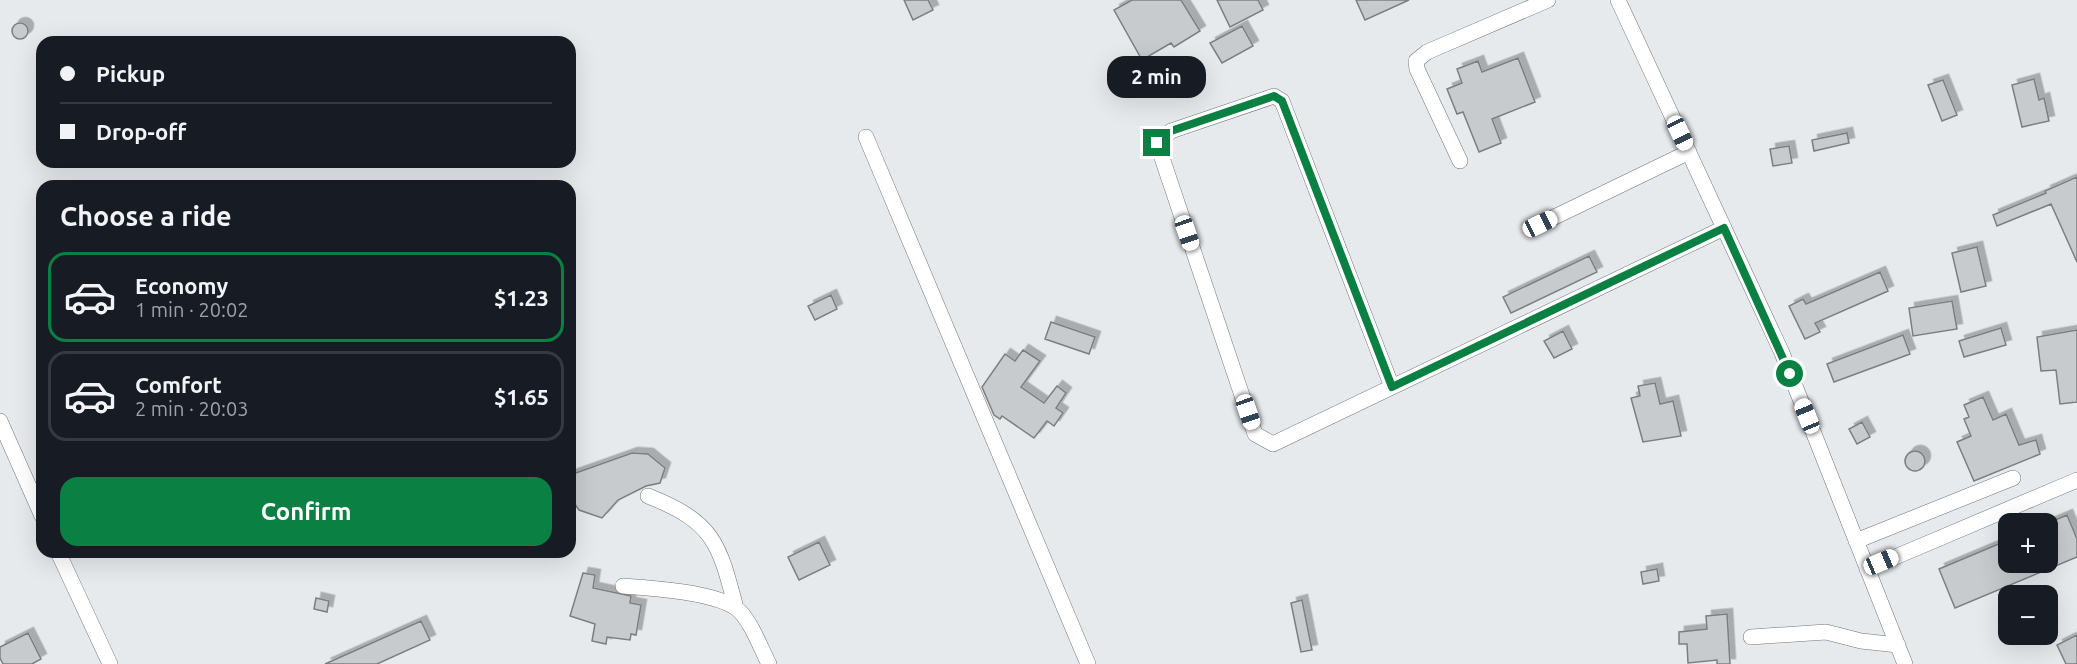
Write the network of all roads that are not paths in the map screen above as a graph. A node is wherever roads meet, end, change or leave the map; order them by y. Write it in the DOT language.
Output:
graph roads {
  1 [pos="1548,0"];
  2 [pos="1618,0"];
  3 [pos="866,136"];
  4 [pos="1689,152"];
  5 [pos="1461,161"];
  6 [pos="1540,224"];
  7 [pos="1724,228"];
  8 [pos="1392,387"];
  9 [pos="0,422"];
  10 [pos="2013,478"];
  11 [pos="2077,480"];
  12 [pos="648,496"];
  13 [pos="36,503"];
  14 [pos="1856,541"];
  15 [pos="61,558"];
  16 [pos="1867,568"];
  17 [pos="622,586"];
  18 [pos="736,608"];
  19 [pos="1752,637"];
  20 [pos="1898,645"];
  21 [pos="110,664"];
  22 [pos="769,664"];
  23 [pos="1088,664"];
  24 [pos="1905,664"];
  1 -- 5 [label="street"];
  2 -- 4 [label="street"];
  3 -- 23 [label="street"];
  4 -- 6 [label="street"];
  4 -- 7 [label="street"];
  7 -- 8 [label="street"];
  7 -- 14 [label="street"];
  8 -- 8 [label="street"];
  9 -- 13 [label="street"];
  10 -- 14 [label="street"];
  11 -- 16 [label="street"];
  12 -- 18 [label="street"];
  14 -- 16 [label="street"];
  15 -- 21 [label="street"];
  16 -- 20 [label="street"];
  17 -- 18 [label="street"];
  18 -- 22 [label="street"];
  19 -- 20 [label="street"];
  20 -- 24 [label="street"];
}
